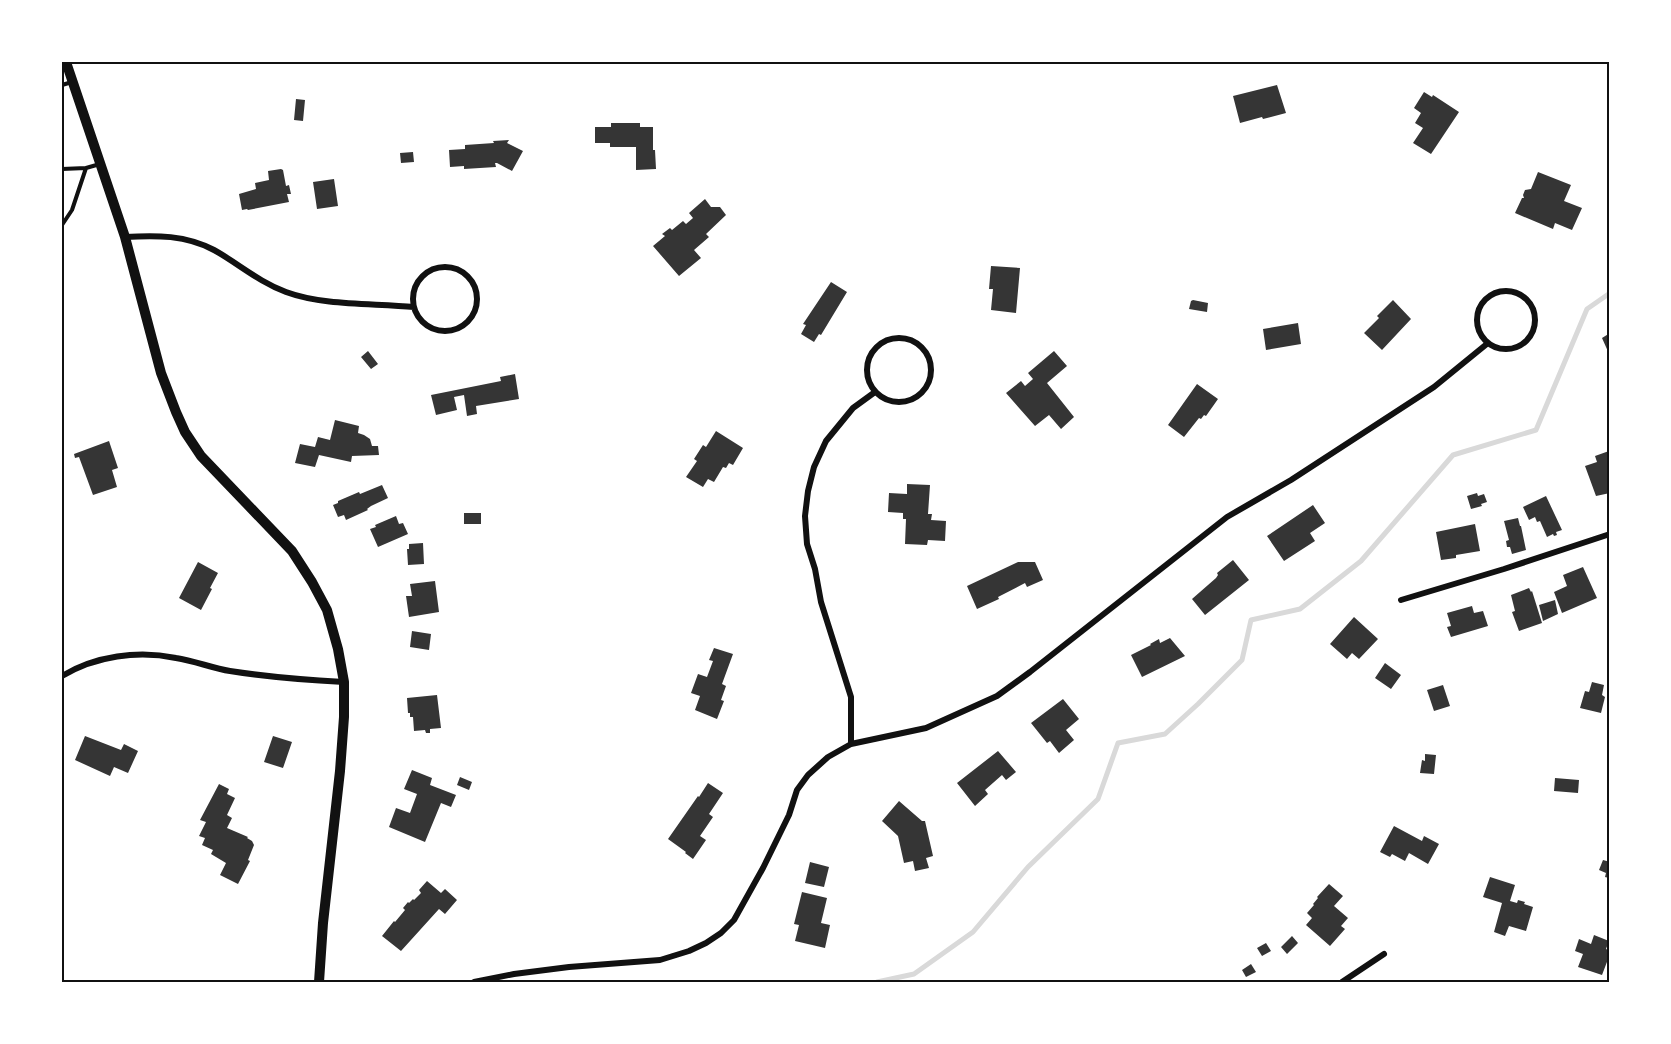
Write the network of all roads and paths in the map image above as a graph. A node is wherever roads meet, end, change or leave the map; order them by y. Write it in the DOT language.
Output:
graph roads {
  1 [pos="66,62"];
  2 [pos="73,81"];
  3 [pos="62,85"];
  4 [pos="100,164"];
  5 [pos="86,168"];
  6 [pos="62,169"];
  7 [pos="62,225"];
  8 [pos="125,237"];
  9 [pos="414,307"];
  10 [pos="1488,343"];
  11 [pos="875,392"];
  12 [pos="1610,534"];
  13 [pos="1401,600"];
  14 [pos="62,676"];
  15 [pos="344,682"];
  16 [pos="850,744"];
  17 [pos="1383,954"];
  18 [pos="319,982"];
  19 [pos="474,982"];
  20 [pos="1342,982"];
  1 -- 2 [label="street"];
  2 -- 3 [label="lane"];
  2 -- 4 [label="street"];
  4 -- 5 [label="lane"];
  4 -- 8 [label="street"];
  5 -- 6 [label="lane"];
  5 -- 7 [label="lane"];
  8 -- 9 [label="street"];
  8 -- 15 [label="street"];
  9 -- 9 [label="street"];
  10 -- 10 [label="street"];
  10 -- 16 [label="street"];
  11 -- 11 [label="street"];
  11 -- 16 [label="street"];
  12 -- 13 [label="street"];
  14 -- 15 [label="street"];
  15 -- 18 [label="street"];
  16 -- 19 [label="street"];
  17 -- 20 [label="street"];
}
